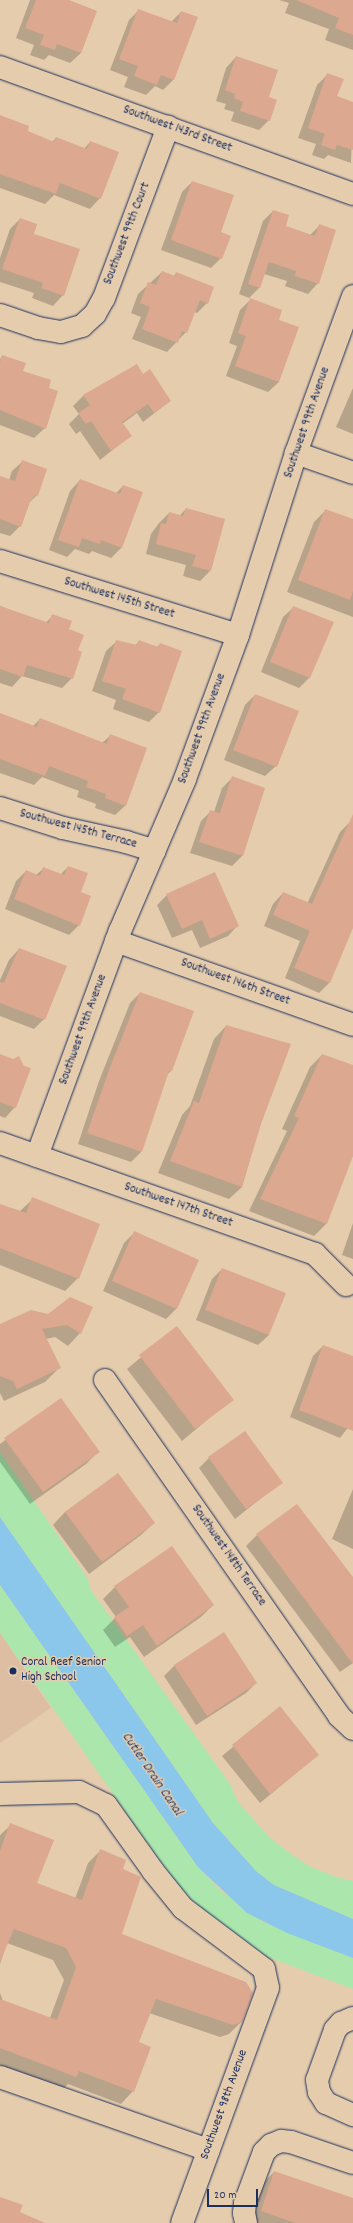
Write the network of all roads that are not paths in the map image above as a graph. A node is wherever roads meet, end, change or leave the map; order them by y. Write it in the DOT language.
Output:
graph roads {
  1 [pos="0,67"];
  2 [pos="168,127"];
  3 [pos="353,194"];
  4 [pos="353,296"];
  5 [pos="0,315"];
  6 [pos="296,453"];
  7 [pos="353,474"];
  8 [pos="0,561"];
  9 [pos="238,635"];
  10 [pos="0,808"];
  11 [pos="155,851"];
  12 [pos="116,940"];
  13 [pos="353,1025"];
  14 [pos="0,1143"];
  15 [pos="36,1156"];
  16 [pos="346,1285"];
  17 [pos="105,1380"];
  18 [pos="353,1729"];
  19 [pos="0,1794"];
  20 [pos="353,2018"];
  21 [pos="0,2077"];
  22 [pos="353,2115"];
  23 [pos="209,2150"];
  24 [pos="353,2163"];
  25 [pos="182,2223"];
  26 [pos="246,2223"];
  1 -- 2 [label="street, Southwest 143rd Street"];
  2 -- 3 [label="street, Southwest 143rd Street"];
  2 -- 5 [label="street, Southwest 99th Court"];
  4 -- 6 [label="street, Southwest 99th Avenue"];
  6 -- 7 [label="street"];
  6 -- 9 [label="street, Southwest 99th Avenue"];
  8 -- 9 [label="street, Southwest 145th Street"];
  9 -- 11 [label="street, Southwest 99th Avenue"];
  10 -- 11 [label="street, Southwest 145th Terrace"];
  11 -- 12 [label="street, Southwest 99th Avenue"];
  12 -- 13 [label="street, Southwest 146th Street"];
  12 -- 15 [label="street, Southwest 99th Avenue"];
  14 -- 15 [label="street, Southwest 147th Street"];
  15 -- 16 [label="street, Southwest 147th Street"];
  17 -- 18 [label="street, Southwest 148th Terrace"];
  19 -- 23 [label="street, Southwest 98th Avenue"];
  20 -- 22 [label="street"];
  21 -- 23 [label="street"];
  23 -- 25 [label="street, Southwest 98th Avenue"];
  24 -- 26 [label="street"];
}
